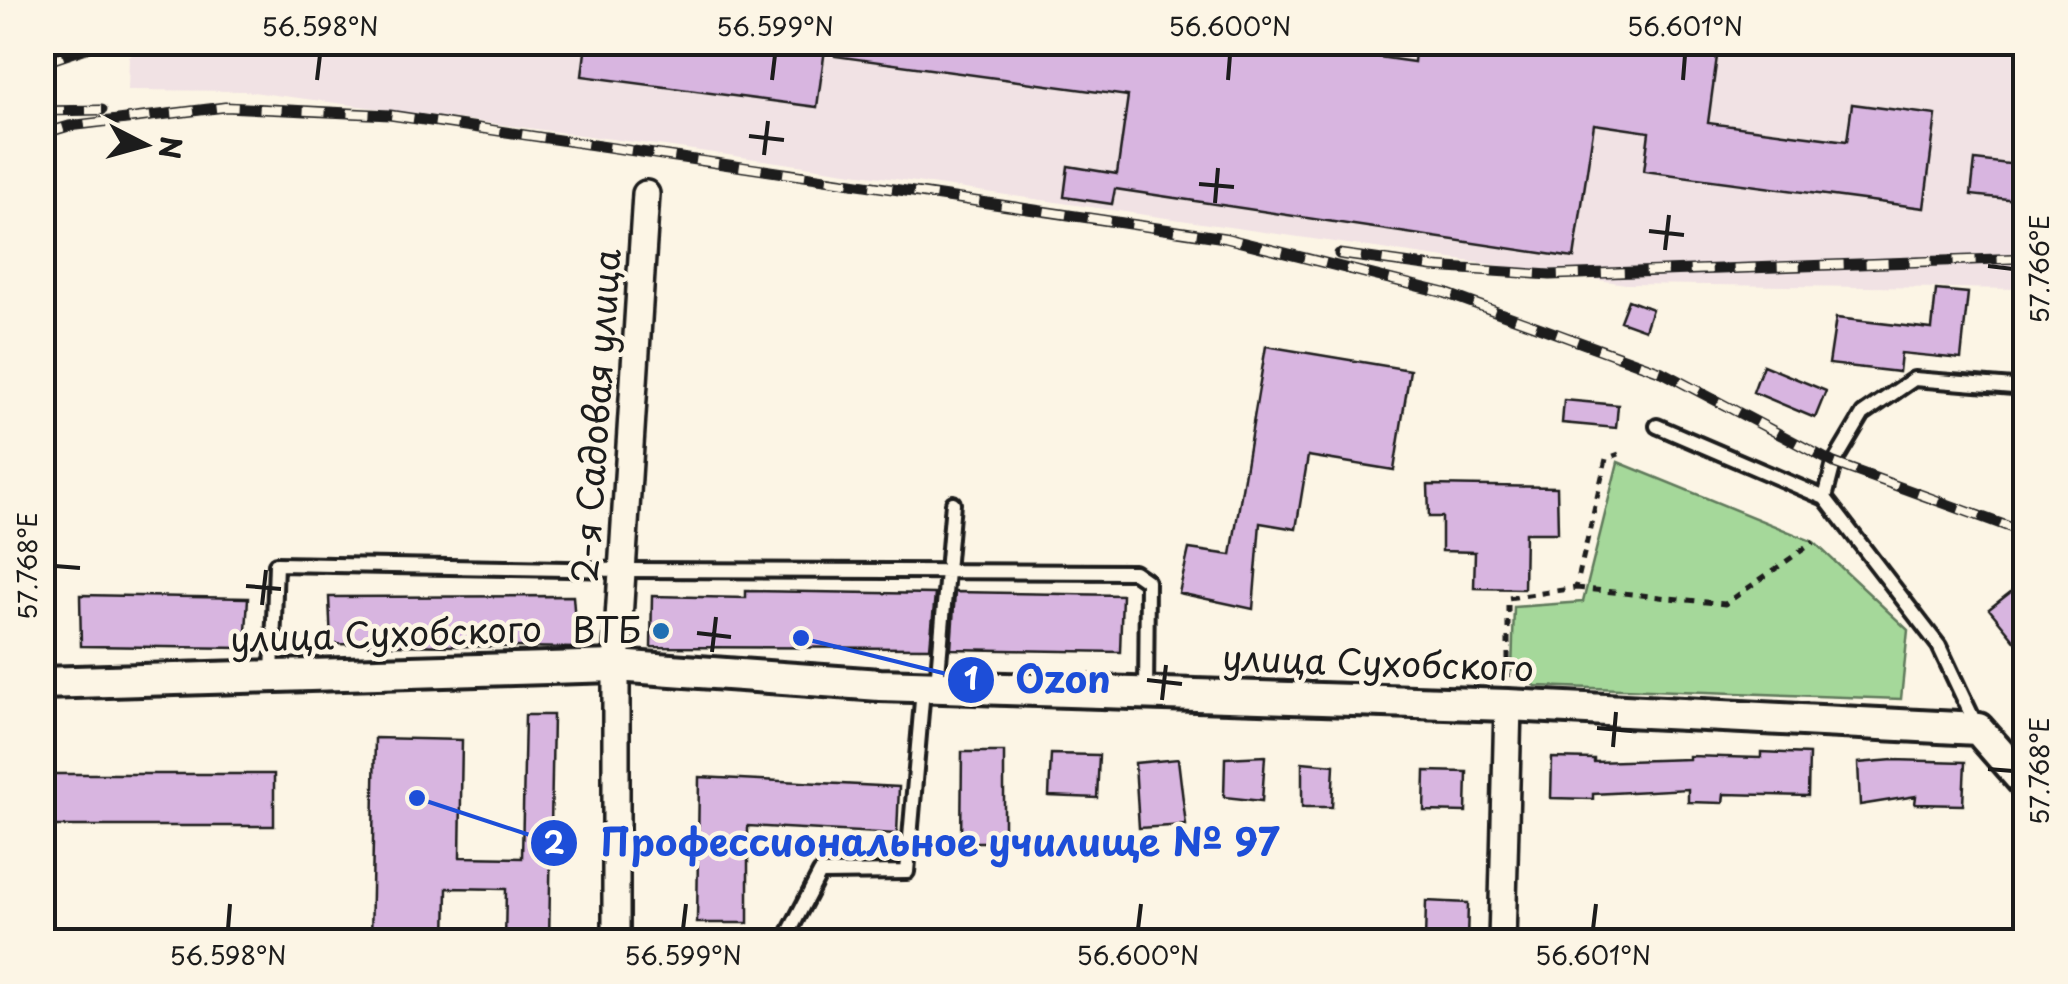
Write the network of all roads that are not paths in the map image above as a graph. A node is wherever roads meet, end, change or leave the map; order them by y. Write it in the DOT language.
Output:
graph roads {
  1 [pos="646,194"];
  2 [pos="2026,388"];
  3 [pos="1657,426"];
  4 [pos="1825,498"];
  5 [pos="953,504"];
  6 [pos="622,570"];
  7 [pos="947,570"];
  8 [pos="616,666"];
  9 [pos="272,676"];
  10 [pos="42,683"];
  11 [pos="930,686"];
  12 [pos="1146,693"];
  13 [pos="1508,705"];
  14 [pos="1978,729"];
  15 [pos="2026,784"];
  16 [pos="616,942"];
  17 [pos="784,942"];
  18 [pos="1502,942"];
  1 -- 6 [label="street, 2-я Садовая улица"];
  2 -- 4 [label="lane"];
  3 -- 4 [label="lane"];
  4 -- 14 [label="lane"];
  5 -- 7 [label="lane"];
  6 -- 7 [label="lane"];
  6 -- 8 [label="street, 2-я Садовая улица"];
  6 -- 9 [label="lane"];
  7 -- 11 [label="lane"];
  7 -- 12 [label="lane"];
  8 -- 9 [label="street, улица Сухобского"];
  8 -- 11 [label="street, улица Сухобского"];
  8 -- 16 [label="street, 2-я Садовая улица"];
  9 -- 10 [label="street, улица Сухобского"];
  11 -- 12 [label="street, улица Сухобского"];
  11 -- 17 [label="lane"];
  12 -- 13 [label="street, улица Сухобского"];
  13 -- 14 [label="street, улица Сухобского"];
  13 -- 18 [label="street"];
  14 -- 15 [label="street"];
}
